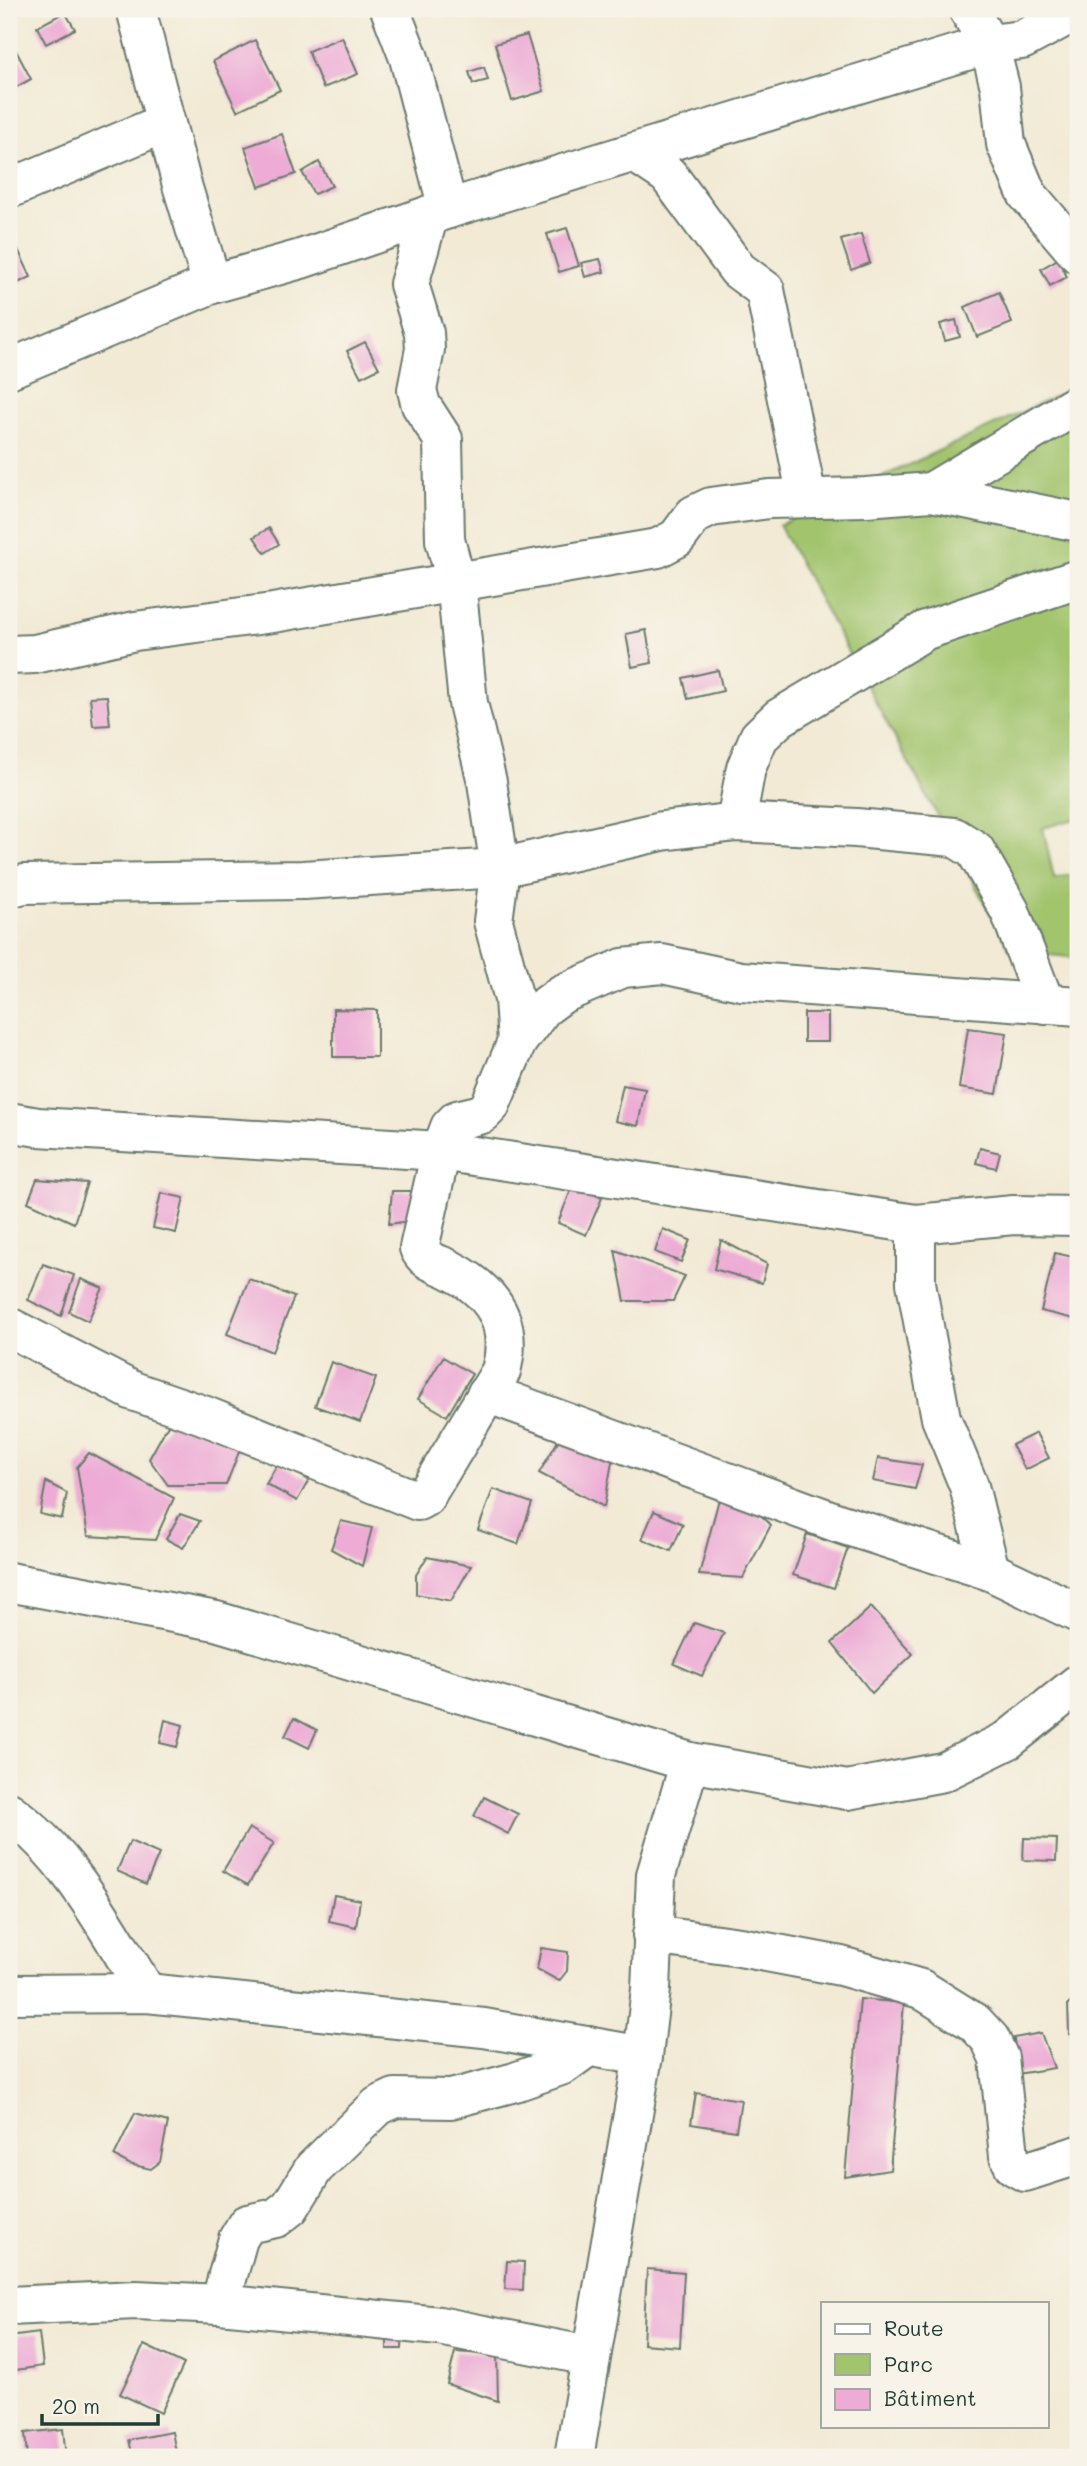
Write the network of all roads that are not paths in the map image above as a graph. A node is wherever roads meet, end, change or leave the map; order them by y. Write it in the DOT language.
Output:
graph roads {
  1 [pos="136,9"];
  2 [pos="390,9"];
  3 [pos="968,9"];
  4 [pos="1078,10"];
  5 [pos="989,44"];
  6 [pos="165,123"];
  7 [pos="635,153"];
  8 [pos="9,189"];
  9 [pos="439,212"];
  10 [pos="1078,254"];
  11 [pos="212,284"];
  12 [pos="9,369"];
  13 [pos="1078,404"];
  14 [pos="931,492"];
  15 [pos="807,498"];
  16 [pos="1078,522"];
  17 [pos="1078,579"];
  18 [pos="456,581"];
  19 [pos="9,656"];
  20 [pos="736,822"];
  21 [pos="500,868"];
  22 [pos="9,888"];
  23 [pos="1061,1005"];
  24 [pos="517,1042"];
  25 [pos="9,1122"];
  26 [pos="441,1151"];
  27 [pos="1078,1216"];
  28 [pos="916,1224"];
  29 [pos="9,1328"];
  30 [pos="487,1393"];
  31 [pos="990,1571"];
  32 [pos="9,1582"];
  33 [pos="1078,1613"];
  34 [pos="1072,1700"];
  35 [pos="690,1762"];
  36 [pos="9,1812"];
  37 [pos="652,1935"];
  38 [pos="147,1993"];
  39 [pos="9,1994"];
  40 [pos="589,2046"];
  41 [pos="643,2056"];
  42 [pos="1078,2155"];
  43 [pos="220,2304"];
  44 [pos="9,2306"];
  45 [pos="589,2356"];
  46 [pos="573,2457"];
  1 -- 6 [label="street"];
  2 -- 9 [label="street"];
  3 -- 5 [label="street"];
  4 -- 5 [label="street"];
  5 -- 7 [label="street"];
  5 -- 10 [label="street"];
  6 -- 8 [label="street"];
  6 -- 11 [label="street"];
  7 -- 9 [label="street"];
  7 -- 15 [label="street"];
  9 -- 11 [label="street"];
  9 -- 18 [label="street"];
  11 -- 12 [label="street"];
  13 -- 14 [label="street"];
  14 -- 15 [label="street"];
  14 -- 16 [label="street"];
  15 -- 18 [label="street"];
  17 -- 20 [label="street"];
  18 -- 19 [label="street"];
  18 -- 21 [label="street"];
  20 -- 21 [label="street"];
  20 -- 23 [label="street"];
  21 -- 22 [label="street"];
  21 -- 24 [label="street"];
  23 -- 24 [label="street"];
  24 -- 26 [label="street"];
  25 -- 26 [label="street"];
  26 -- 28 [label="street"];
  26 -- 30 [label="street"];
  27 -- 28 [label="street"];
  28 -- 31 [label="street"];
  29 -- 30 [label="street"];
  30 -- 31 [label="street"];
  31 -- 33 [label="street"];
  32 -- 35 [label="street"];
  34 -- 35 [label="street"];
  35 -- 37 [label="street"];
  36 -- 38 [label="street"];
  37 -- 41 [label="street"];
  37 -- 42 [label="street"];
  38 -- 39 [label="street"];
  38 -- 40 [label="street"];
  40 -- 41 [label="street"];
  40 -- 43 [label="street"];
  41 -- 45 [label="street"];
  43 -- 44 [label="street"];
  43 -- 45 [label="street"];
  45 -- 46 [label="street"];
}
